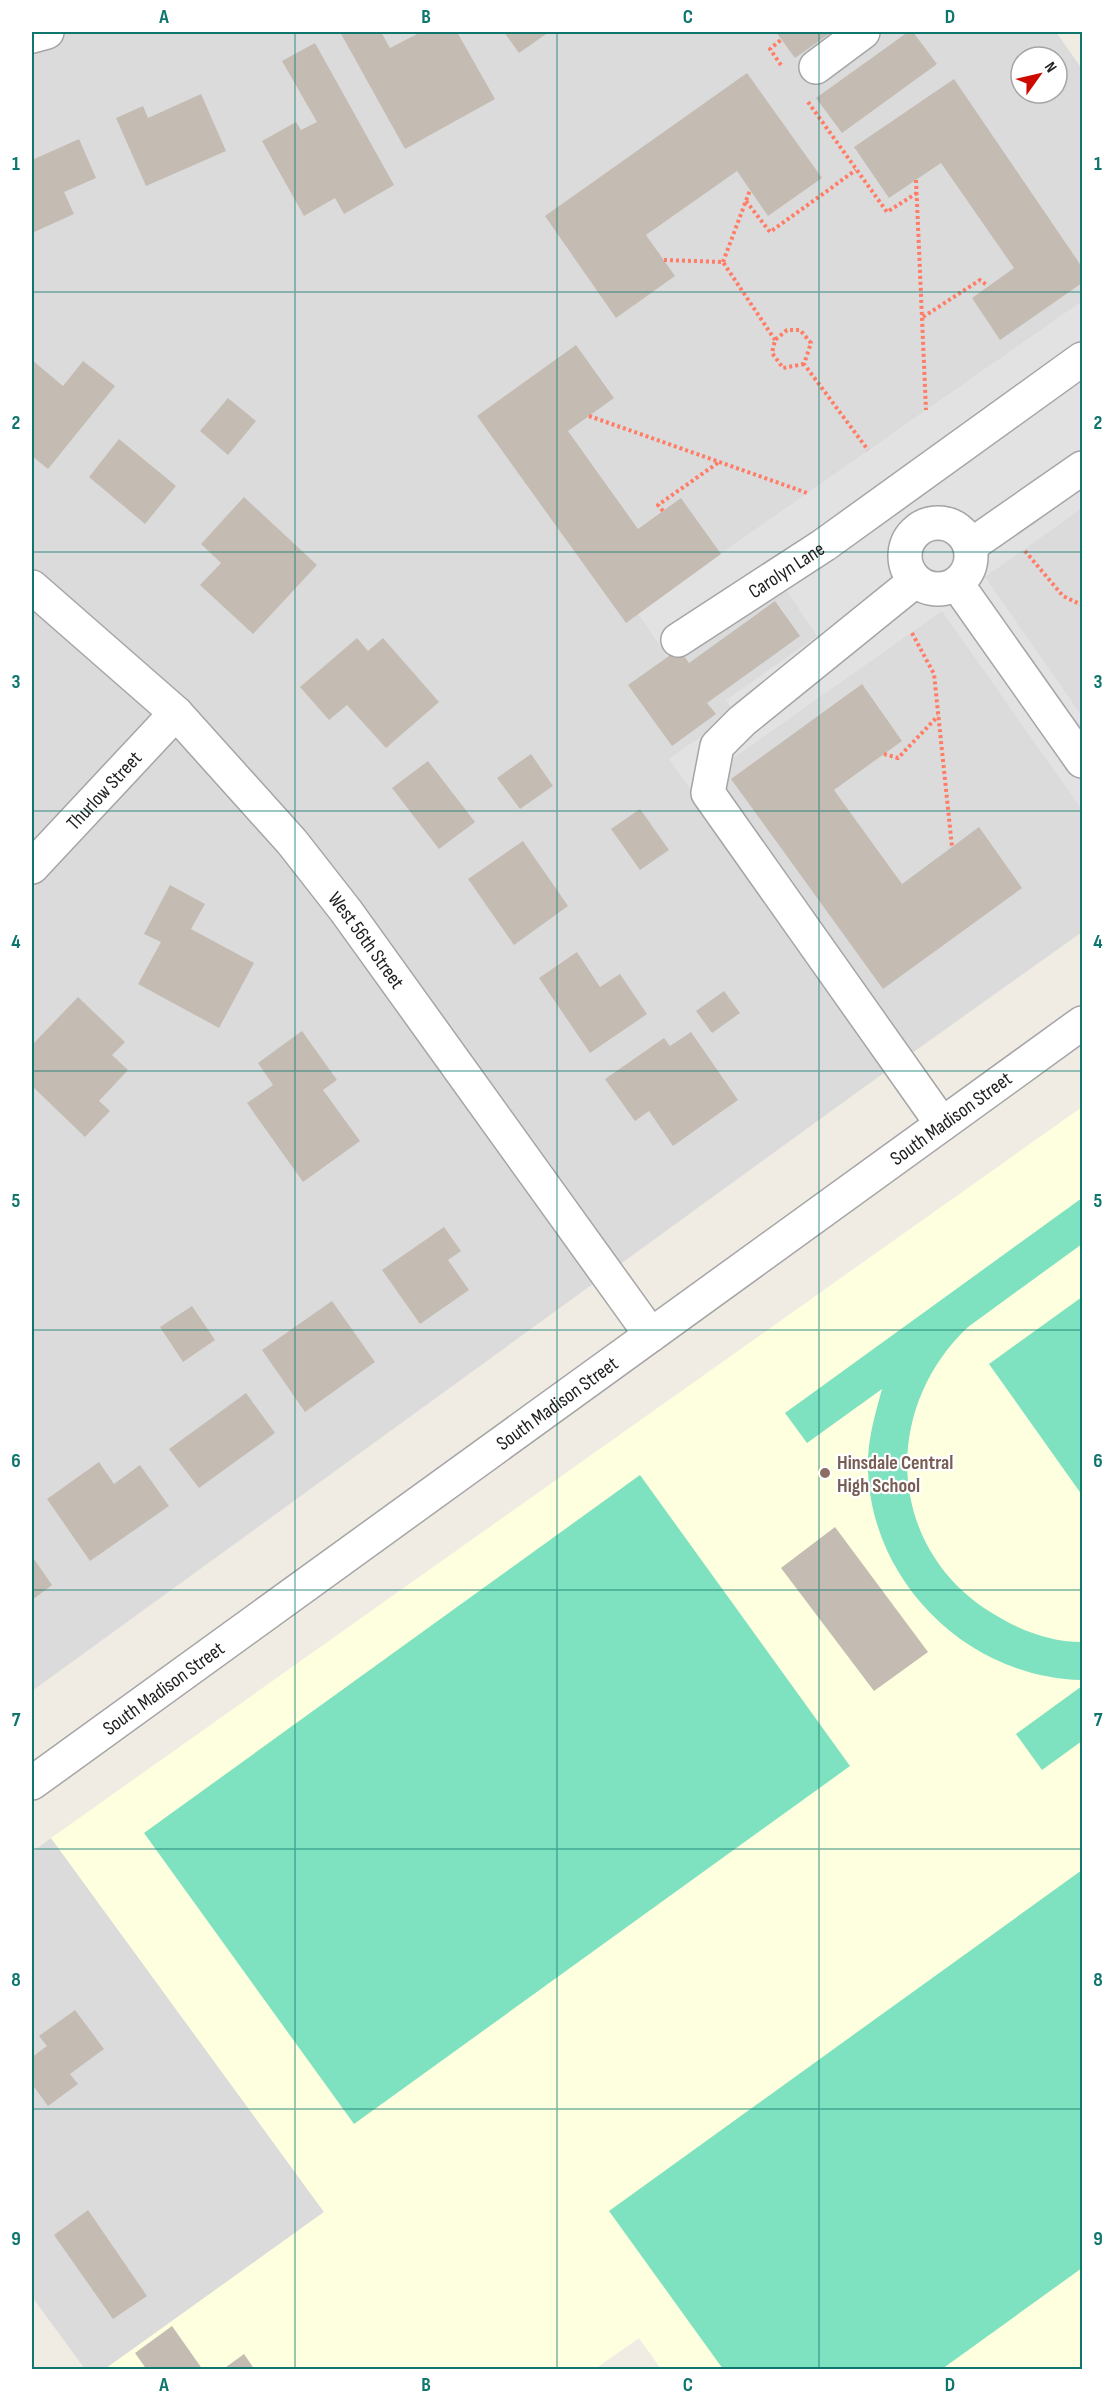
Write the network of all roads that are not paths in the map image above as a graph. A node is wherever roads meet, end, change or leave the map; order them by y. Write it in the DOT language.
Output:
graph roads {
  1 [pos="47,32"];
  2 [pos="863,32"];
  3 [pos="32,36"];
  4 [pos="810,81"];
  5 [pos="1083,359"];
  6 [pos="1083,468"];
  7 [pos="893,496"];
  8 [pos="917,530"];
  9 [pos="970,546"];
  10 [pos="915,581"];
  11 [pos="957,584"];
  12 [pos="32,587"];
  13 [pos="678,640"];
  14 [pos="176,713"];
  15 [pos="1083,761"];
  16 [pos="32,867"];
  17 [pos="1083,1023"];
  18 [pos="942,1125"];
  19 [pos="651,1335"];
  20 [pos="32,1783"];
  1 -- 3 [label="street"];
  2 -- 4 [label="street"];
  5 -- 7 [label="street, Carolyn Lane"];
  6 -- 9 [label="street"];
  7 -- 8 [label="street"];
  7 -- 13 [label="street, Carolyn Lane"];
  8 -- 9 [label="street"];
  8 -- 10 [label="street"];
  9 -- 11 [label="street"];
  10 -- 11 [label="street"];
  10 -- 18 [label="street"];
  11 -- 15 [label="street"];
  12 -- 14 [label="street, West 56th Street"];
  14 -- 16 [label="street, Thurlow Street"];
  14 -- 19 [label="street, West 56th Street"];
  17 -- 18 [label="street, South Madison Street"];
  18 -- 19 [label="street, South Madison Street"];
  19 -- 20 [label="street, South Madison Street"];
}
